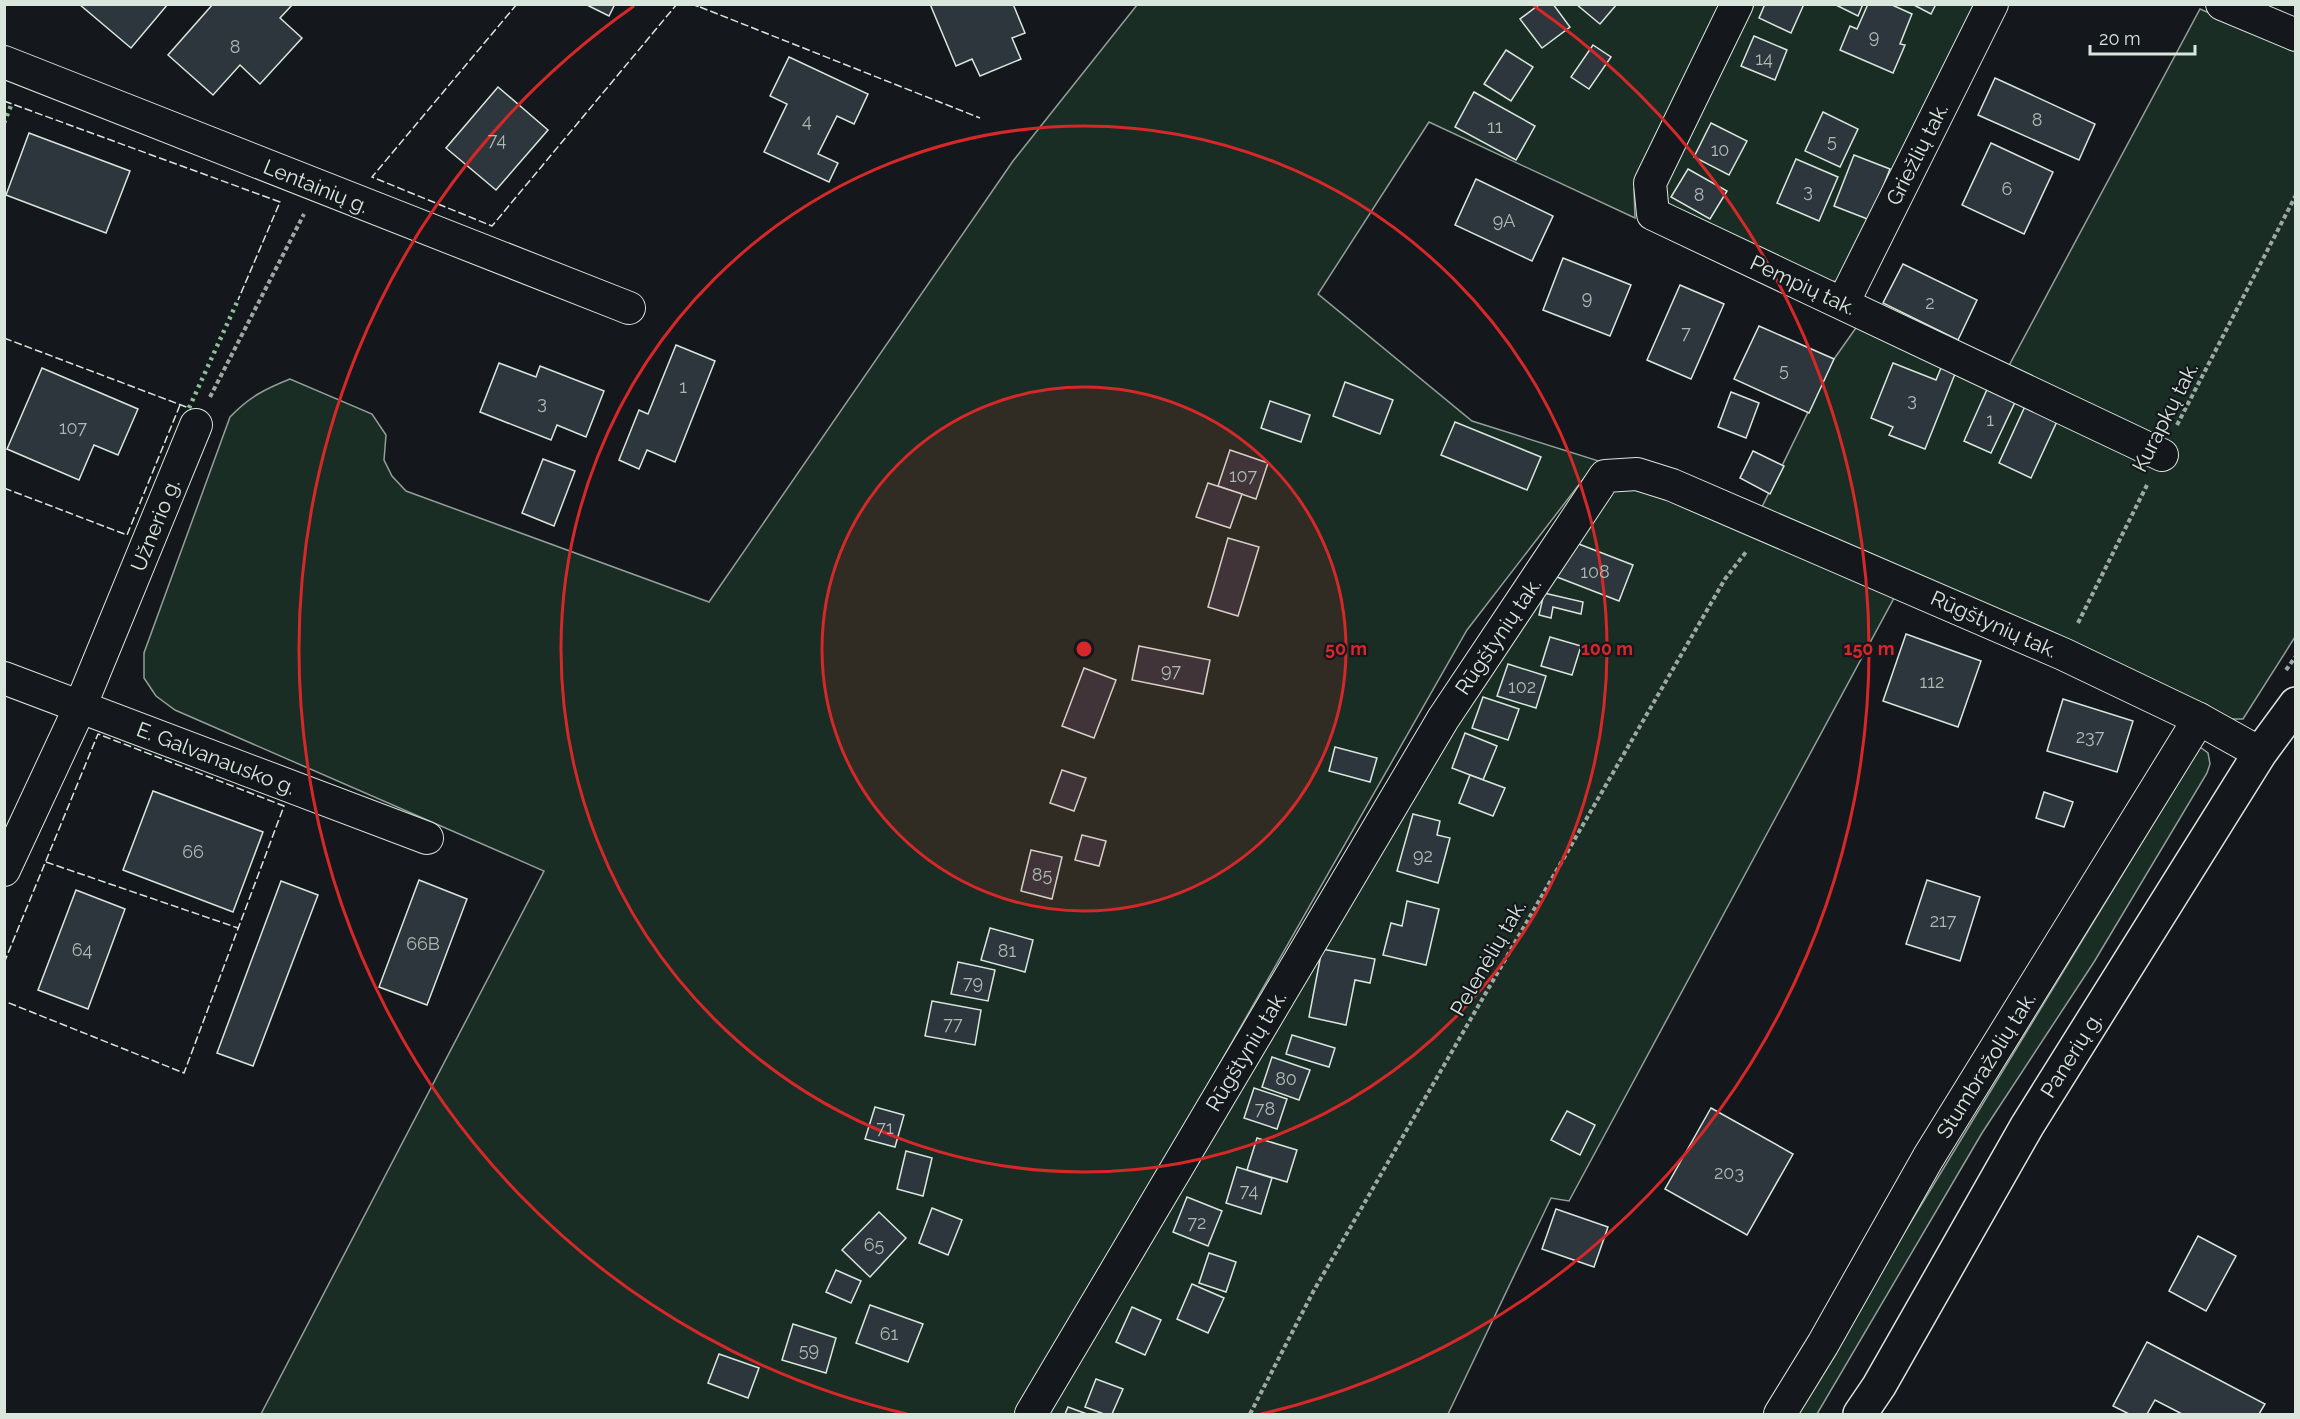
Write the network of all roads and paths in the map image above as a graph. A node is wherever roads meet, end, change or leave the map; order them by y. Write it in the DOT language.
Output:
graph roads {
  1 [pos="1737,4"];
  2 [pos="1992,4"];
  3 [pos="2222,4"];
  4 [pos="2295,35"];
  5 [pos="4,62"];
  6 [pos="318,187"];
  7 [pos="2295,195"];
  8 [pos="1843,303"];
  9 [pos="629,308"];
  10 [pos="196,425"];
  11 [pos="2162,454"];
  12 [pos="1767,526"];
  13 [pos="2063,654"];
  14 [pos="4,678"];
  15 [pos="2295,704"];
  16 [pos="80,707"];
  17 [pos="2199,719"];
  18 [pos="2260,753"];
  19 [pos="427,838"];
  20 [pos="4,870"];
  21 [pos="1031,1414"];
  22 [pos="1250,1414"];
  23 [pos="1780,1414"];
  24 [pos="1860,1414"];
  1 -- 8 [label="street, Pempių tak."];
  2 -- 8 [label="street, Griežlių tak."];
  3 -- 4 [label="street"];
  5 -- 6 [label="street, Lentainių g."];
  6 -- 9 [label="street, Lentainių g."];
  6 -- 10 [label="path"];
  7 -- 11 [label="path, Kurapkų tak."];
  8 -- 11 [label="street, Pempių tak."];
  10 -- 16 [label="street, Užnerio g."];
  11 -- 13 [label="path, Kurapkų tak."];
  12 -- 13 [label="street, Rūgštynių tak."];
  12 -- 21 [label="street, Rūgštynių tak."];
  12 -- 22 [label="path, Pelenėlių tak."];
  13 -- 17 [label="street, Rūgštynių tak."];
  14 -- 16 [label="street, E. Galvanausko g."];
  15 -- 18 [label="main road, Panerių g."];
  16 -- 19 [label="street, E. Galvanausko g."];
  16 -- 20 [label="street, Užnerio g."];
  17 -- 18 [label="street, Rūgštynių tak."];
  17 -- 23 [label="street, Stumbražolių tak."];
  18 -- 24 [label="main road, Panerių g."];
}
